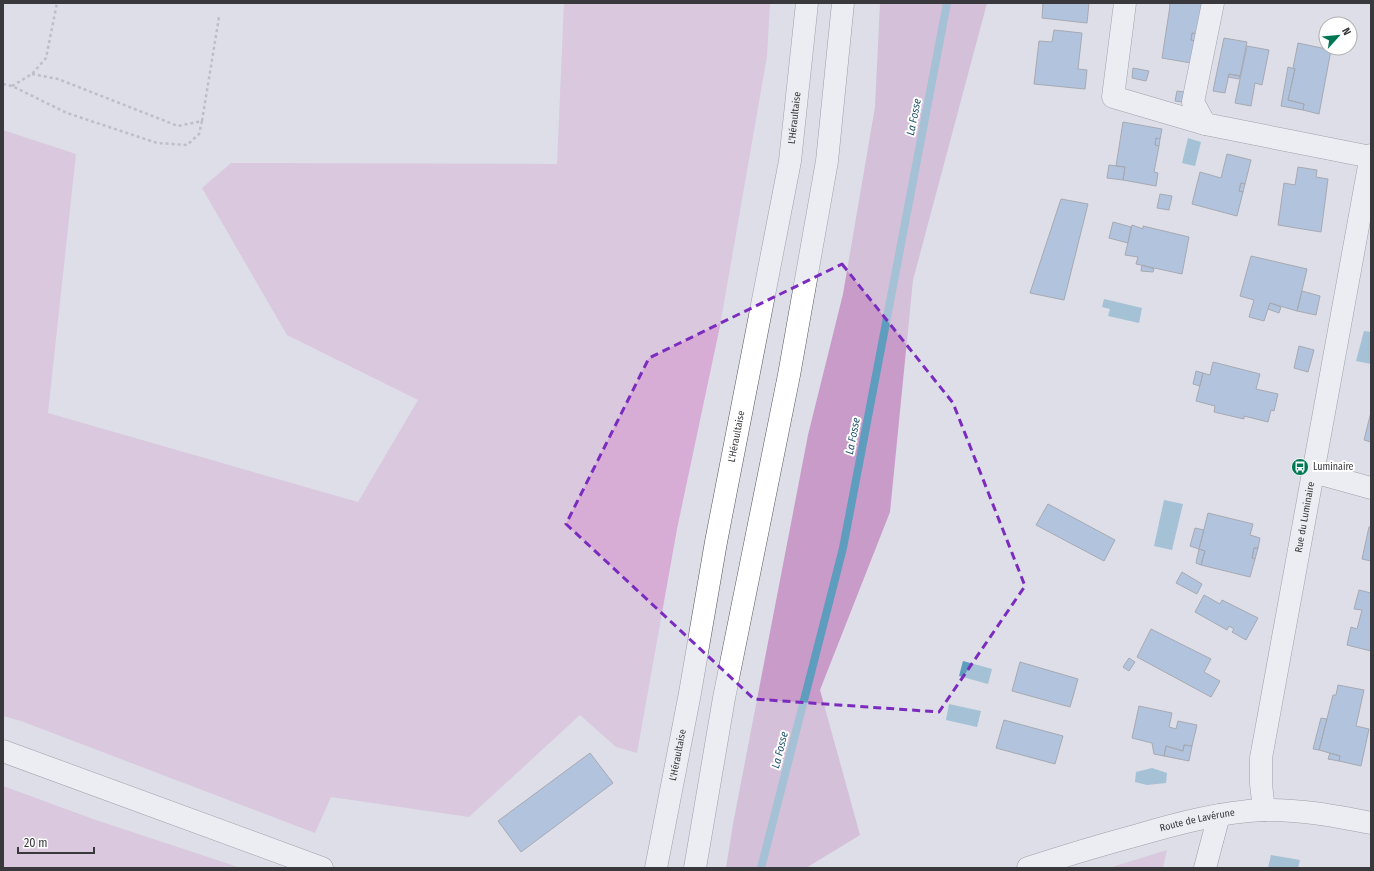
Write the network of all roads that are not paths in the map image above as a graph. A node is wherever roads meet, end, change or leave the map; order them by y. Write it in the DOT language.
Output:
graph roads {
  1 [pos="807,3"];
  2 [pos="843,3"];
  3 [pos="1125,3"];
  4 [pos="1213,3"];
  5 [pos="1205,124"];
  6 [pos="1371,156"];
  7 [pos="1313,472"];
  8 [pos="1371,488"];
  9 [pos="3,751"];
  10 [pos="1264,810"];
  11 [pos="1219,815"];
  12 [pos="1371,823"];
  13 [pos="322,868"];
  14 [pos="656,868"];
  15 [pos="695,868"];
  16 [pos="1028,868"];
  17 [pos="1205,868"];
  1 -- 14 [label="main road, L'Héraultaise"];
  2 -- 15 [label="main road"];
  3 -- 5 [label="main road"];
  4 -- 5 [label="main road"];
  5 -- 6 [label="main road"];
  6 -- 7 [label="main road, Rue du Luminaire"];
  7 -- 8 [label="main road"];
  7 -- 10 [label="main road, Rue du Luminaire"];
  9 -- 13 [label="main road"];
  10 -- 11 [label="main road, Route de Lavérune"];
  10 -- 12 [label="main road, Route de Lavérune"];
  11 -- 16 [label="main road, Route de Lavérune"];
  11 -- 17 [label="main road"];
}
